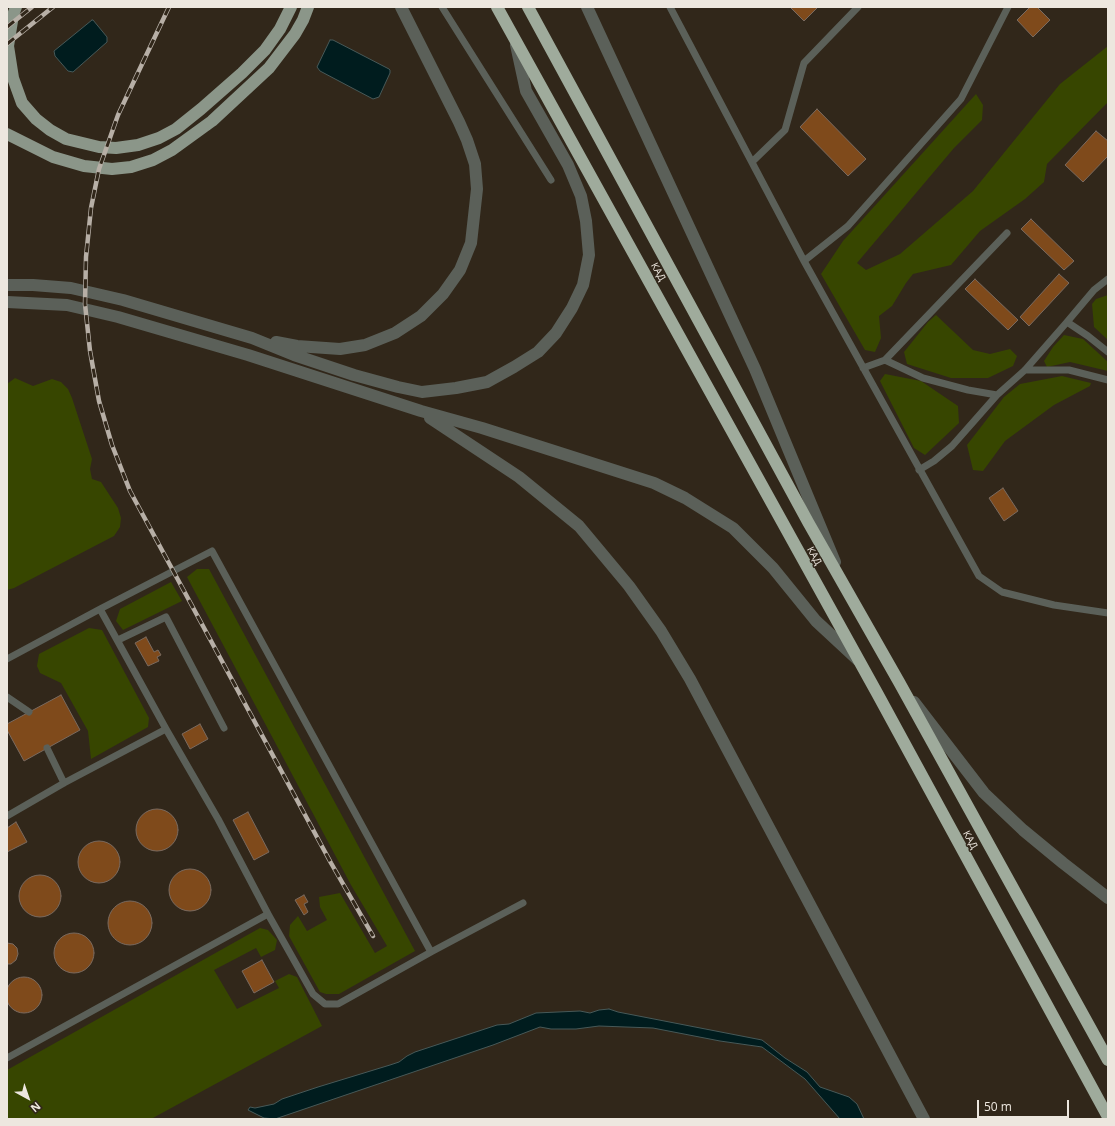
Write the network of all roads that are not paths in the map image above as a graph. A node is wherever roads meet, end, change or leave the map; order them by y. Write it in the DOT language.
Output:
graph roads {
  1 [pos="16,7"];
  2 [pos="290,7"];
  3 [pos="308,7"];
  4 [pos="401,7"];
  5 [pos="442,7"];
  6 [pos="497,7"];
  7 [pos="528,7"];
  8 [pos="587,7"];
  9 [pos="670,7"];
  10 [pos="858,7"];
  11 [pos="1008,7"];
  12 [pos="516,41"];
  13 [pos="7,134"];
  14 [pos="752,162"];
  15 [pos="551,180"];
  16 [pos="1006,233"];
  17 [pos="804,260"];
  18 [pos="1108,279"];
  19 [pos="7,285"];
  20 [pos="7,302"];
  21 [pos="1067,322"];
  22 [pos="252,338"];
  23 [pos="1108,352"];
  24 [pos="885,360"];
  25 [pos="863,368"];
  26 [pos="1025,370"];
  27 [pos="1108,380"];
  28 [pos="997,395"];
  29 [pos="421,411"];
  30 [pos="919,470"];
  31 [pos="845,585"];
  32 [pos="100,609"];
  33 [pos="1108,613"];
  34 [pos="118,640"];
  35 [pos="7,660"];
  36 [pos="860,663"];
  37 [pos="900,682"];
  38 [pos="7,697"];
  39 [pos="29,712"];
  40 [pos="224,728"];
  41 [pos="166,729"];
  42 [pos="47,748"];
  43 [pos="64,783"];
  44 [pos="7,816"];
  45 [pos="1108,898"];
  46 [pos="523,902"];
  47 [pos="268,914"];
  48 [pos="431,952"];
  49 [pos="7,1058"];
  50 [pos="1108,1060"];
  51 [pos="1108,1117"];
  52 [pos="924,1119"];
  1 -- 2 [label="main road"];
  3 -- 13 [label="main road"];
  4 -- 22 [label="street"];
  5 -- 15 [label="lane"];
  6 -- 12 [label="highway, КАД"];
  7 -- 31 [label="highway, КАД"];
  8 -- 31 [label="street"];
  9 -- 14 [label="lane"];
  10 -- 14 [label="lane"];
  11 -- 17 [label="lane"];
  12 -- 22 [label="street"];
  12 -- 36 [label="highway, КАД"];
  14 -- 17 [label="lane"];
  16 -- 24 [label="lane"];
  17 -- 25 [label="lane"];
  18 -- 21 [label="lane"];
  19 -- 22 [label="street"];
  20 -- 29 [label="street"];
  21 -- 23 [label="lane"];
  21 -- 26 [label="lane"];
  24 -- 25 [label="lane"];
  24 -- 28 [label="lane"];
  25 -- 30 [label="lane"];
  26 -- 27 [label="lane"];
  26 -- 28 [label="lane"];
  28 -- 30 [label="lane"];
  29 -- 36 [label="street"];
  29 -- 52 [label="street"];
  30 -- 33 [label="lane"];
  31 -- 37 [label="highway, КАД"];
  32 -- 34 [label="lane"];
  32 -- 35 [label="lane"];
  32 -- 48 [label="lane"];
  34 -- 40 [label="lane"];
  34 -- 41 [label="lane"];
  36 -- 51 [label="highway, КАД"];
  37 -- 45 [label="street"];
  37 -- 50 [label="highway, КАД"];
  38 -- 39 [label="lane"];
  41 -- 43 [label="lane"];
  41 -- 47 [label="lane"];
  42 -- 43 [label="lane"];
  43 -- 44 [label="lane"];
  46 -- 48 [label="lane"];
  47 -- 48 [label="lane"];
  47 -- 49 [label="lane"];
}
